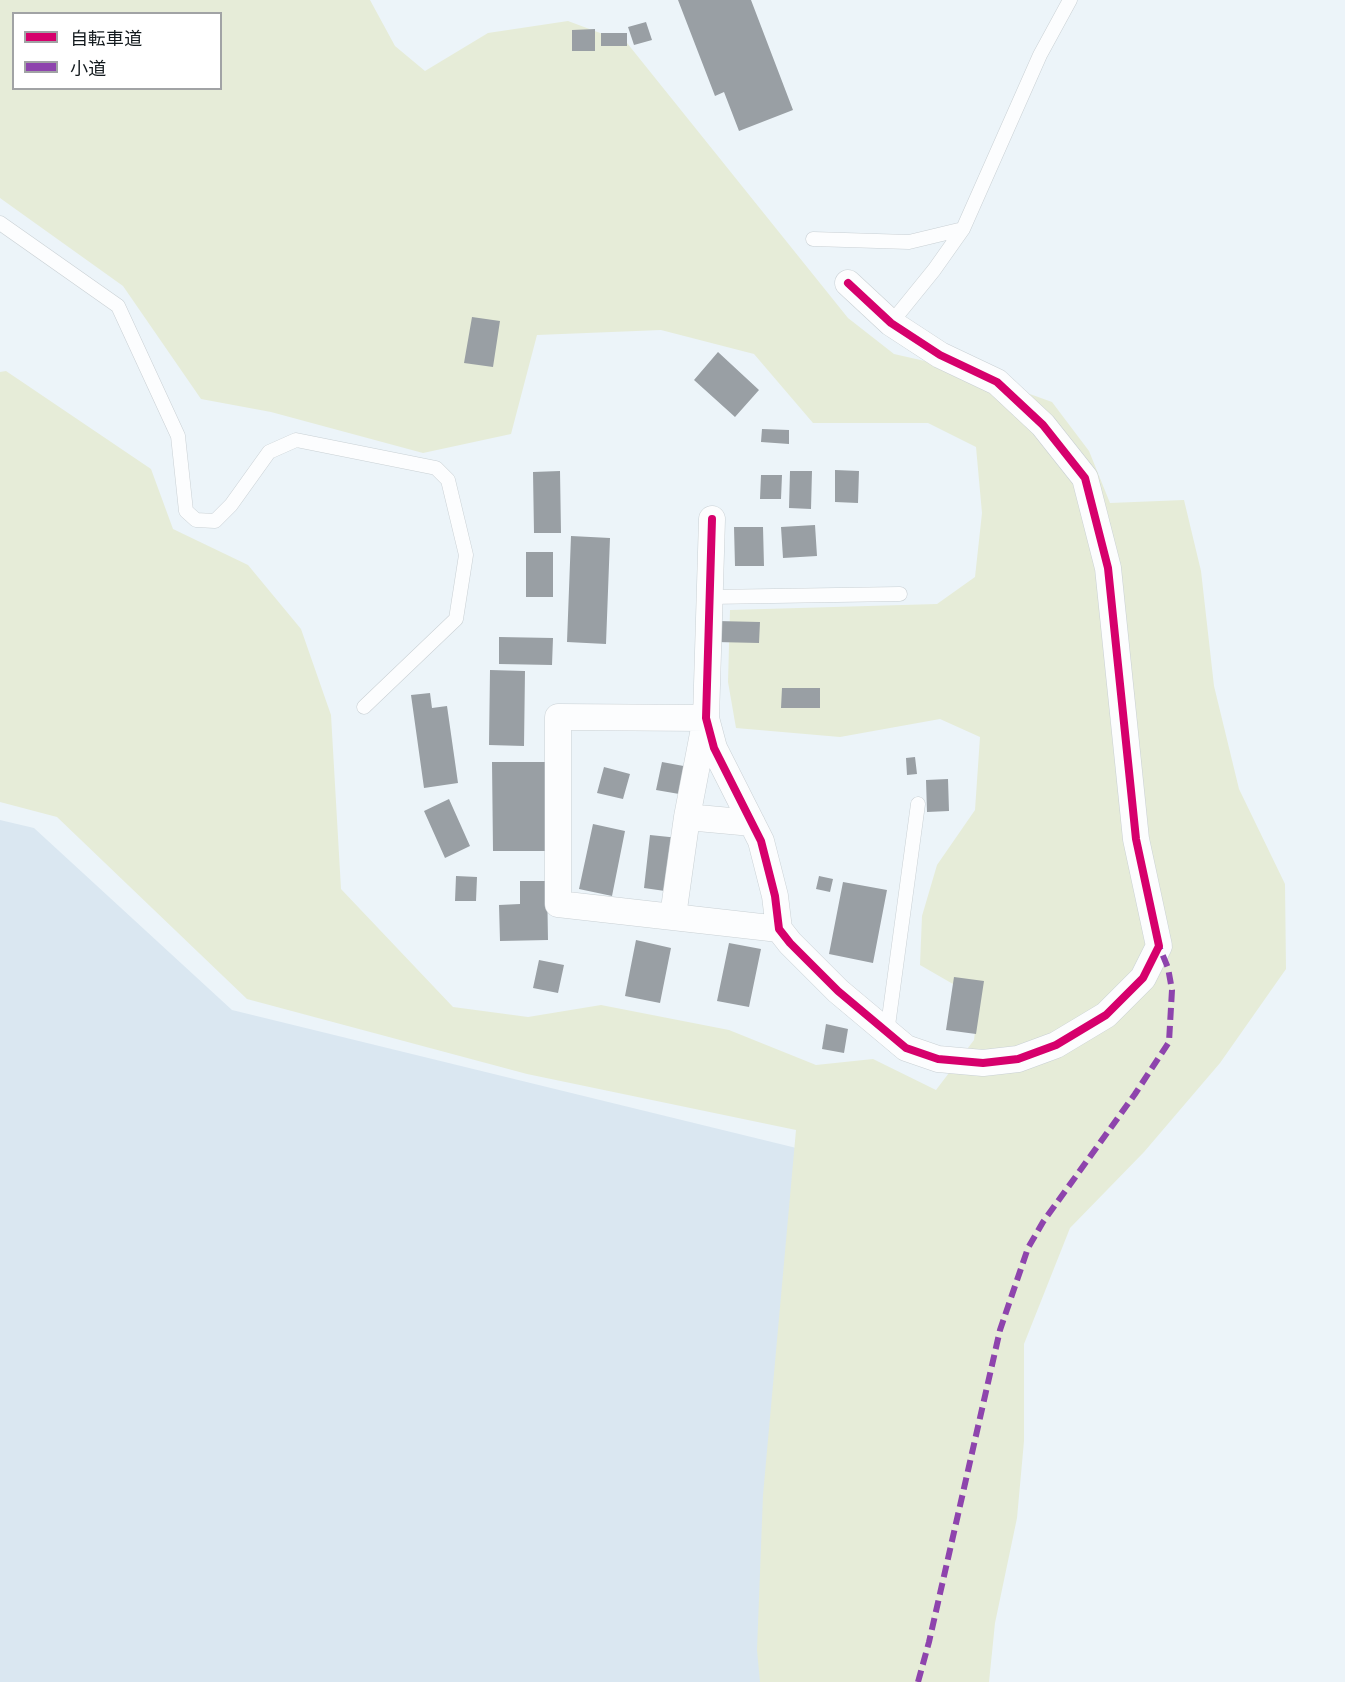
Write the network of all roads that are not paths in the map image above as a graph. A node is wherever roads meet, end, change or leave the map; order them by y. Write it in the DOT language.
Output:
graph roads {
  1 [pos="1070,0"];
  2 [pos="0,223"];
  3 [pos="963,229"];
  4 [pos="813,239"];
  5 [pos="848,283"];
  6 [pos="891,323"];
  7 [pos="712,519"];
  8 [pos="900,594"];
  9 [pos="710,597"];
  10 [pos="364,707"];
  11 [pos="706,718"];
  12 [pos="918,804"];
  13 [pos="687,817"];
  14 [pos="752,823"];
  15 [pos="673,916"];
  16 [pos="779,929"];
  17 [pos="886,1033"];
  1 -- 3 [label="lane"];
  2 -- 10 [label="lane"];
  3 -- 4 [label="lane"];
  3 -- 6 [label="lane"];
  5 -- 6 [label="street"];
  6 -- 17 [label="street"];
  7 -- 9 [label="street"];
  8 -- 9 [label="lane"];
  9 -- 11 [label="street"];
  11 -- 13 [label="street"];
  11 -- 14 [label="street"];
  11 -- 15 [label="street"];
  12 -- 17 [label="lane"];
  13 -- 14 [label="street"];
  13 -- 15 [label="street"];
  14 -- 16 [label="street"];
  15 -- 16 [label="street"];
  16 -- 17 [label="street"];
}
